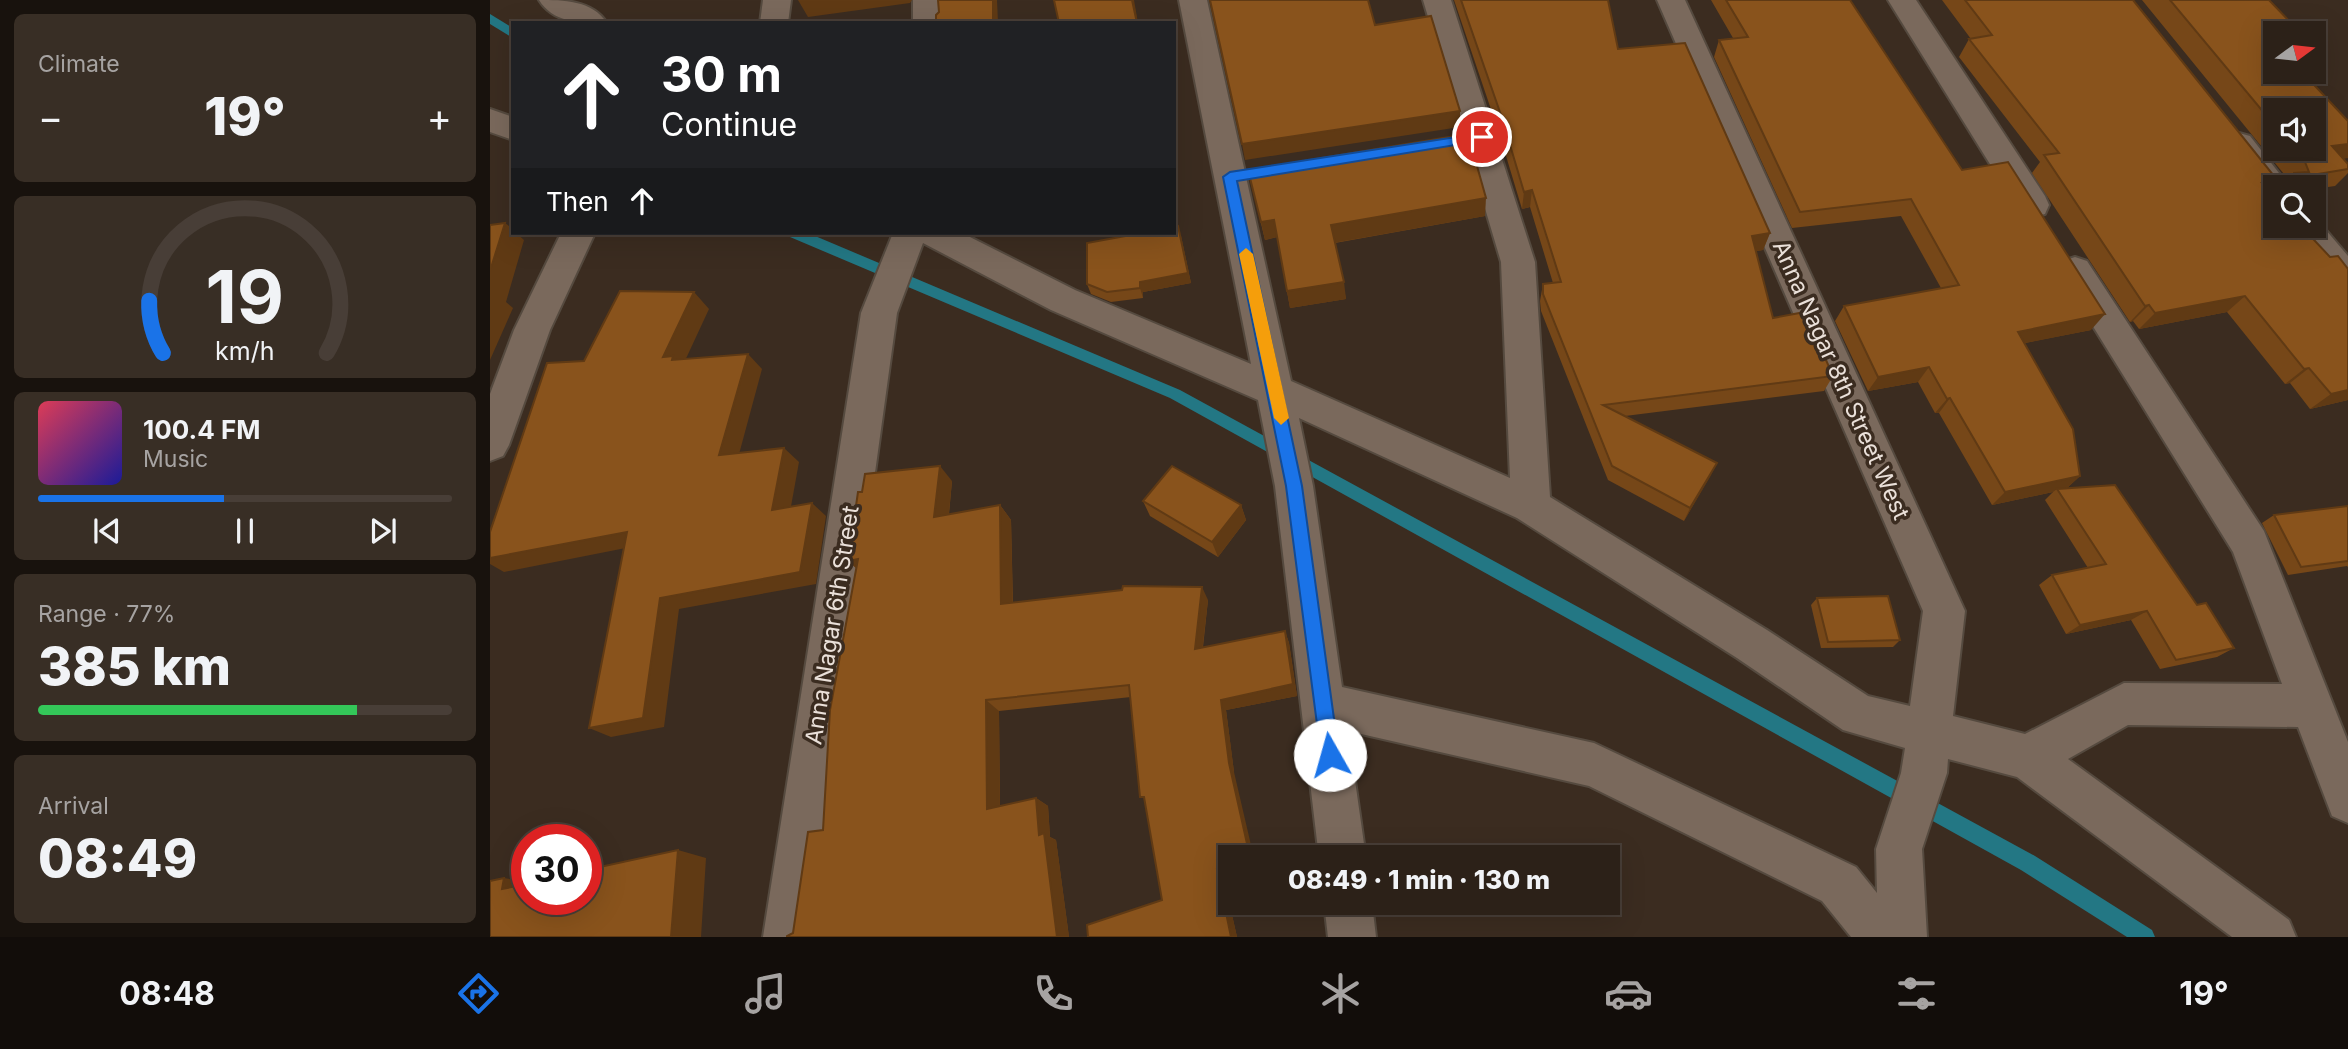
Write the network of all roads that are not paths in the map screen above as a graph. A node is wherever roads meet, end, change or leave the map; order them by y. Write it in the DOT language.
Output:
graph roads {
  1 [pos="553,0"];
  2 [pos="777,0"];
  3 [pos="928,0"];
  4 [pos="1193,0"];
  5 [pos="1437,0"];
  6 [pos="1671,0"];
  7 [pos="1902,0"];
  8 [pos="590,21"];
  9 [pos="774,21"];
  10 [pos="927,21"];
  11 [pos="490,120"];
  12 [pos="2225,126"];
  13 [pos="511,128"];
  14 [pos="2264,175"];
  15 [pos="577,235"];
  16 [pos="2315,238"];
  17 [pos="916,239"];
  18 [pos="2348,280"];
  19 [pos="1280,413"];
  20 [pos="490,445"];
  21 [pos="1531,506"];
  22 [pos="1324,704"];
  23 [pos="2312,706"];
  24 [pos="1927,753"];
  25 [pos="2028,757"];
  26 [pos="2348,800"];
  27 [pos="1341,845"];
  28 [pos="1349,915"];
  29 [pos="787,937"];
  30 [pos="1352,937"];
  31 [pos="1882,937"];
  32 [pos="1903,937"];
  33 [pos="2272,937"];
  1 -- 8 [label="street"];
  2 -- 9 [label="street"];
  3 -- 10 [label="street"];
  4 -- 19 [label="street"];
  5 -- 21 [label="street"];
  6 -- 24 [label="street, Anna Nagar 8th Street West"];
  7 -- 23 [label="street"];
  11 -- 13 [label="street"];
  12 -- 14 [label="street"];
  15 -- 20 [label="street"];
  16 -- 18 [label="street"];
  17 -- 19 [label="street"];
  17 -- 29 [label="street, Anna Nagar 6th Street"];
  19 -- 21 [label="street"];
  19 -- 22 [label="street"];
  21 -- 24 [label="street"];
  22 -- 27 [label="street"];
  22 -- 31 [label="street"];
  23 -- 25 [label="street"];
  23 -- 26 [label="street"];
  24 -- 25 [label="street"];
  24 -- 32 [label="street, Anna Nagar 8th Street West"];
  25 -- 33 [label="street"];
  28 -- 30 [label="street"];
}
